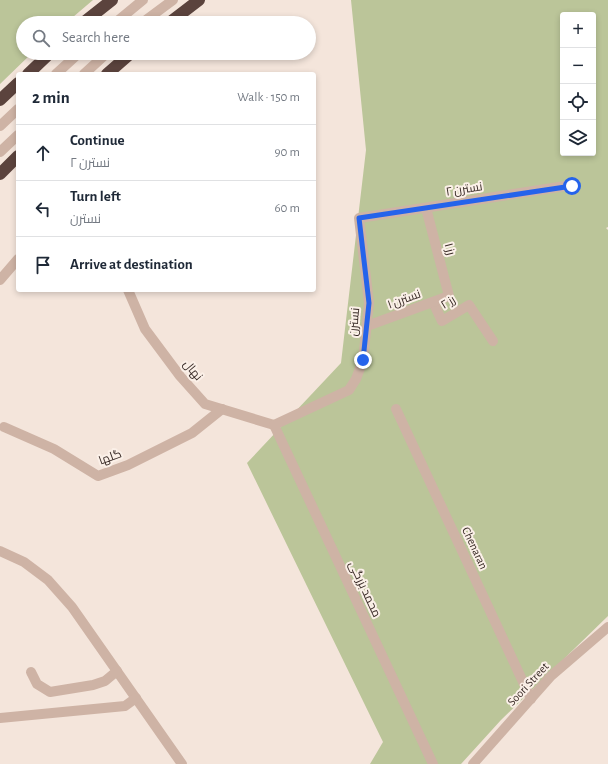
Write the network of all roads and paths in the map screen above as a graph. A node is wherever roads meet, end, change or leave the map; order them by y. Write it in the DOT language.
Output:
graph roads {
  1 [pos="112,0"];
  2 [pos="143,0"];
  3 [pos="173,0"];
  4 [pos="199,0"];
  5 [pos="93,16"];
  6 [pos="124,16"];
  7 [pos="151,16"];
  8 [pos="178,16"];
  9 [pos="43,60"];
  10 [pos="71,60"];
  11 [pos="99,60"];
  12 [pos="123,60"];
  13 [pos="30,72"];
  14 [pos="58,72"];
  15 [pos="86,72"];
  16 [pos="109,72"];
  17 [pos="16,85"];
  18 [pos="0,100"];
  19 [pos="16,111"];
  20 [pos="0,126"];
  21 [pos="16,137"];
  22 [pos="0,152"];
  23 [pos="16,158"];
  24 [pos="0,174"];
  25 [pos="572,186"];
  26 [pos="426,208"];
  27 [pos="359,218"];
  28 [pos="16,261"];
  29 [pos="0,280"];
  30 [pos="129,292"];
  31 [pos="449,296"];
  32 [pos="433,302"];
  33 [pos="367,326"];
  34 [pos="493,341"];
  35 [pos="222,409"];
  36 [pos="396,409"];
  37 [pos="274,425"];
  38 [pos="4,427"];
  39 [pos="0,551"];
  40 [pos="608,627"];
  41 [pos="117,671"];
  42 [pos="31,672"];
  43 [pos="136,698"];
  44 [pos="531,699"];
  45 [pos="0,718"];
  46 [pos="182,764"];
  47 [pos="433,764"];
  48 [pos="473,764"];
  1 -- 5 [label="highway"];
  2 -- 6 [label="street"];
  3 -- 7 [label="street"];
  4 -- 8 [label="highway"];
  9 -- 13 [label="highway"];
  10 -- 14 [label="street"];
  11 -- 15 [label="street"];
  12 -- 16 [label="highway"];
  17 -- 18 [label="highway"];
  19 -- 20 [label="street"];
  21 -- 22 [label="street"];
  23 -- 24 [label="highway"];
  25 -- 26 [label="street, نسترن ۲"];
  26 -- 27 [label="street, نسترن ۲"];
  26 -- 31 [label="street, رز ۱"];
  27 -- 33 [label="street, نسترن"];
  28 -- 29 [label="street"];
  30 -- 35 [label="street, نهال"];
  31 -- 32 [label="street, نسترن ۱"];
  32 -- 33 [label="street, نسترن ۱"];
  32 -- 34 [label="street, رز ۲"];
  33 -- 37 [label="street, نسترن"];
  35 -- 37 [label="street, نهال"];
  35 -- 38 [label="street, گلها"];
  36 -- 44 [label="street, Chenaran"];
  37 -- 47 [label="street, محمد بزرگی"];
  39 -- 41 [label="street"];
  40 -- 44 [label="street, Soori Street"];
  41 -- 42 [label="street"];
  41 -- 43 [label="street"];
  43 -- 45 [label="street"];
  43 -- 46 [label="street"];
  44 -- 48 [label="street, Soori Street"];
}
